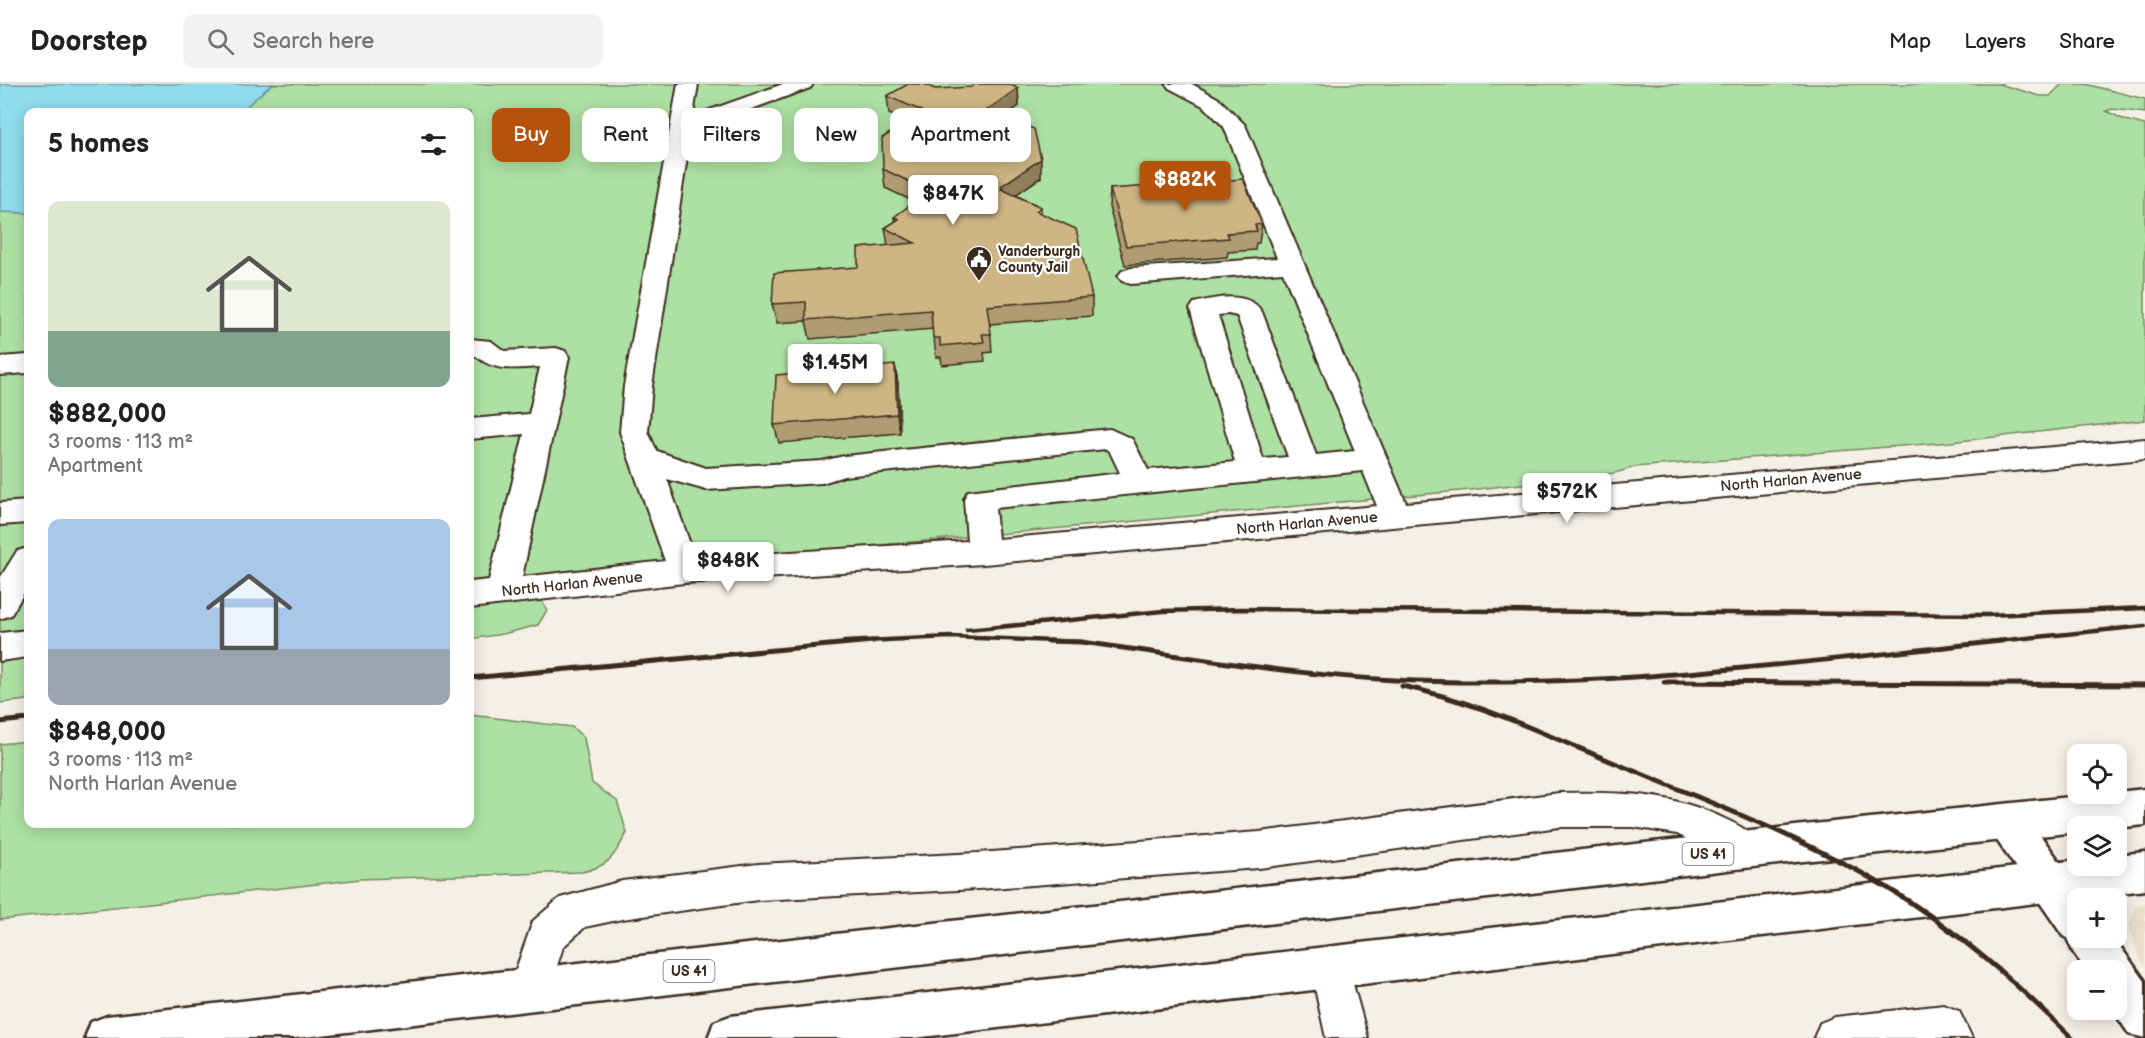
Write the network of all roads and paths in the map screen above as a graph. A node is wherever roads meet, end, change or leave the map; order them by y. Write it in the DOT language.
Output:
graph roads {
  1 [pos="688,84"];
  2 [pos="804,84"];
  3 [pos="1176,84"];
  4 [pos="685,108"];
  5 [pos="734,108"];
  6 [pos="681,132"];
  7 [pos="1292,264"];
  8 [pos="1131,276"];
  9 [pos="474,348"];
  10 [pos="24,364"];
  11 [pos="0,366"];
  12 [pos="541,423"];
  13 [pos="474,429"];
  14 [pos="2145,449"];
  15 [pos="645,458"];
  16 [pos="1373,460"];
  17 [pos="1306,466"];
  18 [pos="1252,471"];
  19 [pos="1138,481"];
  20 [pos="24,512"];
  21 [pos="0,514"];
  22 [pos="1396,515"];
  23 [pos="984,552"];
  24 [pos="19,562"];
  25 [pos="684,571"];
  26 [pos="503,591"];
  27 [pos="474,595"];
  28 [pos="0,606"];
  29 [pos="24,644"];
  30 [pos="0,647"];
  31 [pos="2145,807"];
  32 [pos="2008,823"];
  33 [pos="1743,850"];
  34 [pos="2145,871"];
  35 [pos="2050,883"];
  36 [pos="2067,907"];
  37 [pos="1330,966"];
  38 [pos="2145,973"];
  39 [pos="2127,975"];
  40 [pos="530,989"];
  41 [pos="2127,992"];
  42 [pos="2145,1018"];
  43 [pos="107,1038"];
  44 [pos="730,1038"];
  45 [pos="1347,1038"];
  46 [pos="1835,1038"];
  47 [pos="1951,1038"];
  1 -- 4 [label="street"];
  2 -- 5 [label="street"];
  3 -- 7 [label="street"];
  6 -- 15 [label="street"];
  7 -- 8 [label="street"];
  7 -- 16 [label="street"];
  9 -- 12 [label="street"];
  10 -- 11 [label="street"];
  12 -- 13 [label="street"];
  12 -- 26 [label="street"];
  14 -- 22 [label="street, North Harlan Avenue"];
  15 -- 19 [label="street"];
  15 -- 25 [label="street"];
  16 -- 17 [label="street"];
  16 -- 22 [label="street"];
  17 -- 18 [label="street"];
  17 -- 18 [label="street"];
  18 -- 19 [label="street"];
  19 -- 23 [label="street"];
  20 -- 21 [label="street"];
  22 -- 23 [label="street, North Harlan Avenue"];
  23 -- 25 [label="street, North Harlan Avenue"];
  24 -- 28 [label="street"];
  25 -- 26 [label="street, North Harlan Avenue"];
  26 -- 27 [label="street, North Harlan Avenue"];
  29 -- 30 [label="street"];
  31 -- 32 [label="main road, US 41"];
  32 -- 33 [label="main road, US 41"];
  32 -- 35 [label="main road"];
  33 -- 40 [label="main road, US 41"];
  33 -- 40 [label="street"];
  34 -- 35 [label="main road"];
  35 -- 36 [label="main road"];
  35 -- 37 [label="main road"];
  37 -- 44 [label="main road"];
  37 -- 45 [label="street"];
  38 -- 39 [label="street"];
  40 -- 43 [label="main road, US 41"];
  41 -- 42 [label="main road"];
  46 -- 47 [label="street"];
}
